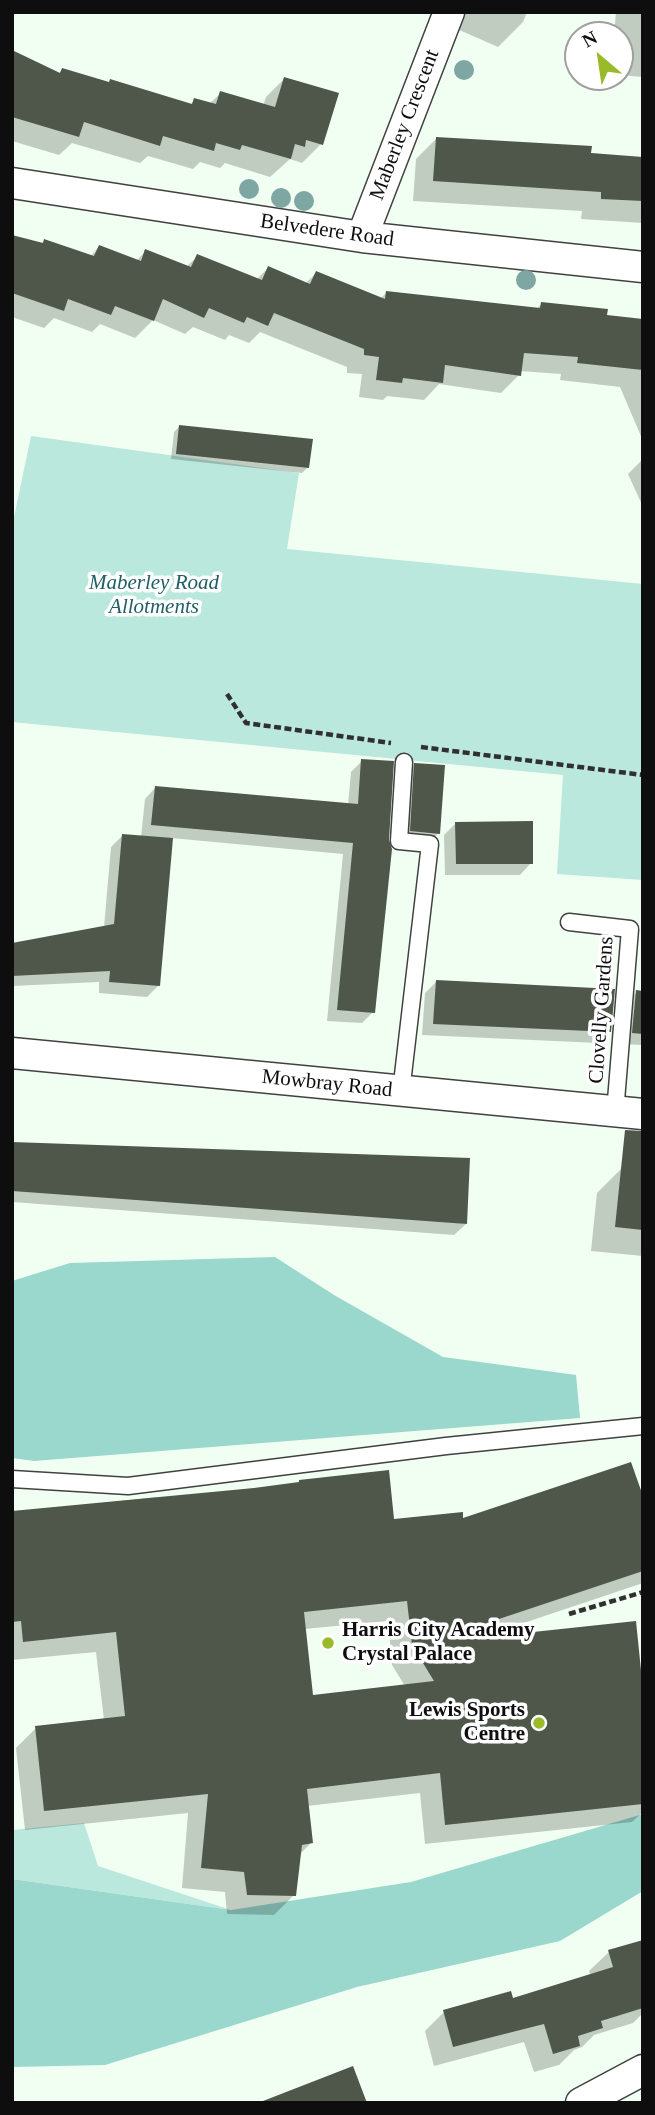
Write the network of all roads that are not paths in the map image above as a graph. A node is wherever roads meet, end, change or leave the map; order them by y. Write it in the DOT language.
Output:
graph roads {
  1 [pos="449,12"];
  2 [pos="12,183"];
  3 [pos="362,237"];
  4 [pos="643,267"];
  5 [pos="406,754"];
  6 [pos="569,922"];
  7 [pos="12,1053"];
  8 [pos="401,1091"];
  9 [pos="629,1113"];
  10 [pos="643,1426"];
  11 [pos="12,1479"];
  12 [pos="643,2070"];
  13 [pos="581,2103"];
  1 -- 3 [label="street, Maberley Crescent"];
  2 -- 3 [label="street, Belvedere Road"];
  3 -- 4 [label="street, Belvedere Road"];
  5 -- 8 [label="lane"];
  6 -- 9 [label="lane, Clovelly Gardens"];
  7 -- 8 [label="street, Mowbray Road"];
  8 -- 9 [label="street, Mowbray Road"];
  10 -- 11 [label="lane"];
  12 -- 13 [label="street"];
}
